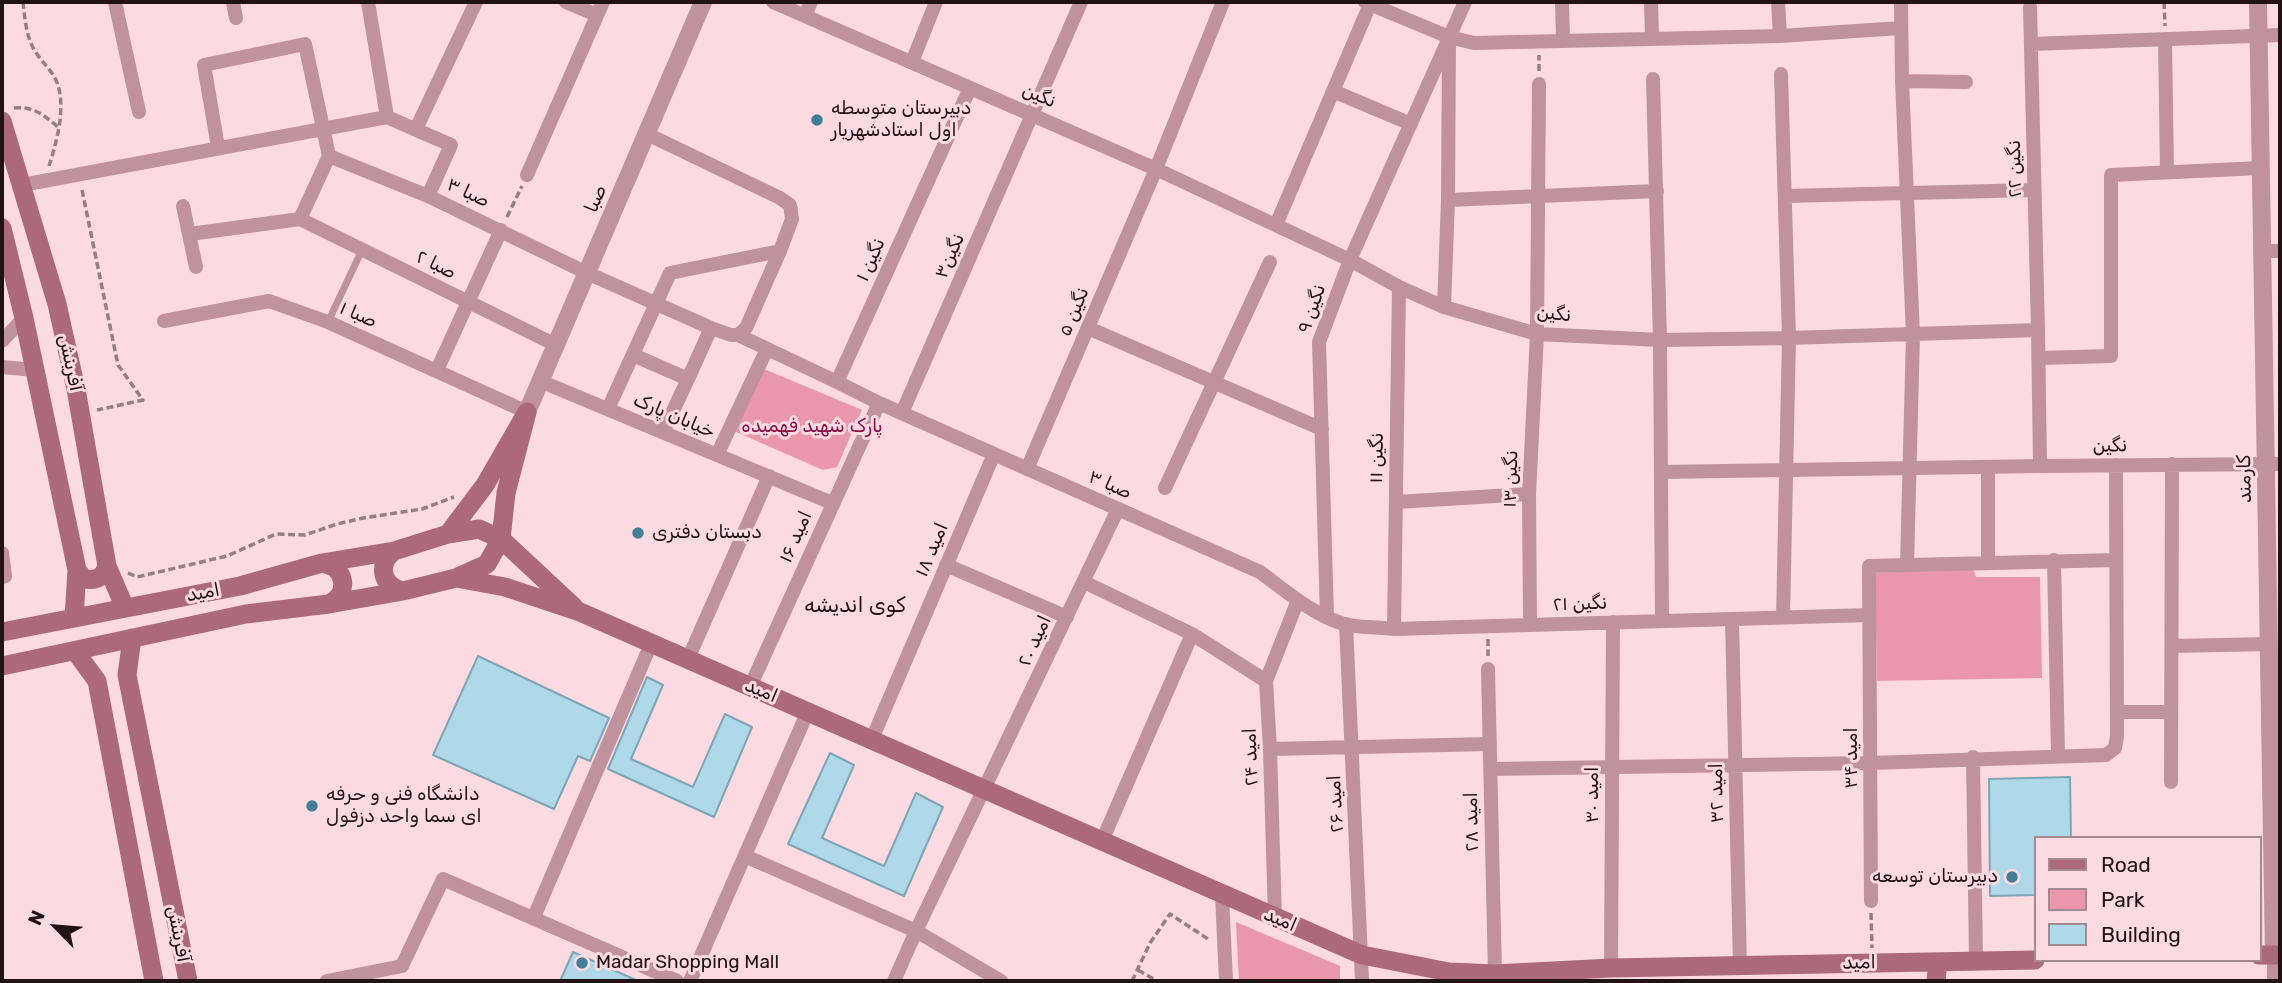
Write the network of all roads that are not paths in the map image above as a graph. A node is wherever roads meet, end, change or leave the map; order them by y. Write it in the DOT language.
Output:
graph roads {
  1 [pos="115,2"];
  2 [pos="233,2"];
  3 [pos="368,2"];
  4 [pos="476,2"];
  5 [pos="566,2"];
  6 [pos="704,2"];
  7 [pos="773,2"];
  8 [pos="811,2"];
  9 [pos="936,2"];
  10 [pos="1081,2"];
  11 [pos="1223,2"];
  12 [pos="1465,2"];
  13 [pos="1562,2"];
  14 [pos="1651,2"];
  15 [pos="1778,2"];
  16 [pos="1901,2"];
  17 [pos="2258,2"];
  18 [pos="1369,3"];
  19 [pos="2030,7"];
  20 [pos="600,8"];
  21 [pos="805,16"];
  22 [pos="236,18"];
  23 [pos="1901,28"];
  24 [pos="2258,35"];
  25 [pos="2280,35"];
  26 [pos="1780,36"];
  27 [pos="1449,37"];
  28 [pos="1652,39"];
  29 [pos="2165,39"];
  30 [pos="1563,41"];
  31 [pos="2031,44"];
  32 [pos="912,62"];
  33 [pos="1781,74"];
  34 [pos="1653,79"];
  35 [pos="1902,81"];
  36 [pos="1966,82"];
  37 [pos="1539,84"];
  38 [pos="970,88"];
  39 [pos="1333,91"];
  40 [pos="139,112"];
  41 [pos="7,114"];
  42 [pos="1034,114"];
  43 [pos="387,117"];
  44 [pos="1411,124"];
  45 [pos="323,129"];
  46 [pos="416,129"];
  47 [pos="647,134"];
  48 [pos="218,147"];
  49 [pos="329,156"];
  50 [pos="2260,168"];
  51 [pos="1156,169"];
  52 [pos="2167,172"];
  53 [pos="527,175"];
  54 [pos="22,185"];
  55 [pos="2034,190"];
  56 [pos="1657,191"];
  57 [pos="1906,192"];
  58 [pos="428,196"];
  59 [pos="1785,196"];
  60 [pos="1538,197"];
  61 [pos="1448,200"];
  62 [pos="183,206"];
  63 [pos="300,219"];
  64 [pos="1276,225"];
  65 [pos="2,228"];
  66 [pos="501,230"];
  67 [pos="190,234"];
  68 [pos="362,250"];
  69 [pos="780,251"];
  70 [pos="2272,251"];
  71 [pos="1350,260"];
  72 [pos="1269,262"];
  73 [pos="196,267"];
  74 [pos="587,273"];
  75 [pos="1399,287"];
  76 [pos="469,302"];
  77 [pos="656,303"];
  78 [pos="1444,307"];
  79 [pos="24,318"];
  80 [pos="164,321"];
  81 [pos="328,322"];
  82 [pos="711,328"];
  83 [pos="1088,328"];
  84 [pos="2038,330"];
  85 [pos="1537,334"];
  86 [pos="738,335"];
  87 [pos="1913,335"];
  88 [pos="1789,338"];
  89 [pos="1660,340"];
  90 [pos="2,341"];
  91 [pos="556,345"];
  92 [pos="767,349"];
  93 [pos="633,355"];
  94 [pos="2040,358"];
  95 [pos="2,367"];
  96 [pos="34,370"];
  97 [pos="438,370"];
  98 [pos="688,379"];
  99 [pos="540,382"];
  100 [pos="838,382"];
  101 [pos="1214,383"];
  102 [pos="879,404"];
  103 [pos="608,410"];
  104 [pos="527,412"];
  105 [pos="902,413"];
  106 [pos="1322,429"];
  107 [pos="663,432"];
  108 [pos="994,454"];
  109 [pos="717,455"];
  110 [pos="2172,464"];
  111 [pos="2273,465"];
  112 [pos="2040,466"];
  113 [pos="2116,466"];
  114 [pos="1988,467"];
  115 [pos="1910,468"];
  116 [pos="1027,469"];
  117 [pos="1787,470"];
  118 [pos="1661,472"];
  119 [pos="769,476"];
  120 [pos="1165,488"];
  121 [pos="1529,494"];
  122 [pos="1395,502"];
  123 [pos="832,503"];
  124 [pos="1118,509"];
  125 [pos="448,534"];
  126 [pos="501,539"];
  127 [pos="394,551"];
  128 [pos="2,553"];
  129 [pos="2054,560"];
  130 [pos="2116,561"];
  131 [pos="1988,562"];
  132 [pos="321,563"];
  133 [pos="946,565"];
  134 [pos="1907,565"];
  135 [pos="116,568"];
  136 [pos="77,570"];
  137 [pos="2,577"];
  138 [pos="456,578"];
  139 [pos="1084,582"];
  140 [pos="403,591"];
  141 [pos="1298,600"];
  142 [pos="329,604"];
  143 [pos="125,608"];
  144 [pos="580,612"];
  145 [pos="1869,615"];
  146 [pos="1067,617"];
  147 [pos="1327,617"];
  148 [pos="1783,617"];
  149 [pos="74,618"];
  150 [pos="1732,619"];
  151 [pos="1662,621"];
  152 [pos="2274,621"];
  153 [pos="1613,622"];
  154 [pos="1346,624"];
  155 [pos="1530,625"];
  156 [pos="1394,629"];
  157 [pos="2,632"];
  158 [pos="1192,634"];
  159 [pos="132,638"];
  160 [pos="652,643"];
  161 [pos="2269,644"];
  162 [pos="2172,646"];
  163 [pos="75,650"];
  164 [pos="688,659"];
  165 [pos="2,666"];
  166 [pos="1488,669"];
  167 [pos="127,674"];
  168 [pos="97,681"];
  169 [pos="1266,681"];
  170 [pos="750,687"];
  171 [pos="808,712"];
  172 [pos="2117,712"];
  173 [pos="2171,712"];
  174 [pos="872,739"];
  175 [pos="1490,744"];
  176 [pos="1352,747"];
  177 [pos="1270,749"];
  178 [pos="2058,756"];
  179 [pos="1973,757"];
  180 [pos="1871,762"];
  181 [pos="1736,765"];
  182 [pos="1612,766"];
  183 [pos="1490,769"];
  184 [pos="2171,782"];
  185 [pos="985,790"];
  186 [pos="1102,841"];
  187 [pos="745,856"];
  188 [pos="1223,895"];
  189 [pos="1871,901"];
  190 [pos="534,917"];
  191 [pos="1275,918"];
  192 [pos="916,931"];
  193 [pos="1362,955"];
  194 [pos="2271,955"];
  195 [pos="2034,960"];
  196 [pos="1976,961"];
  197 [pos="1740,966"];
  198 [pos="1611,968"];
  199 [pos="1937,972"];
  200 [pos="1495,974"];
  201 [pos="378,975"];
  202 [pos="1524,977"];
  203 [pos="154,981"];
  204 [pos="188,981"];
  205 [pos="327,981"];
  206 [pos="677,981"];
  207 [pos="690,981"];
  208 [pos="894,981"];
  209 [pos="1001,981"];
  210 [pos="1226,981"];
  211 [pos="1362,981"];
  212 [pos="1974,981"];
  213 [pos="2273,981"];
  1 -- 40 [label="street"];
  2 -- 22 [label="street"];
  3 -- 43 [label="street"];
  4 -- 46 [label="street"];
  5 -- 20 [label="street"];
  6 -- 47 [label="street, صبا"];
  7 -- 21 [label="street, نگین"];
  8 -- 21 [label="street"];
  9 -- 32 [label="street"];
  10 -- 42 [label="street, نگین۳"];
  11 -- 51 [label="street, نگین ۵"];
  12 -- 27 [label="street, نگین ۹"];
  13 -- 30 [label="street"];
  14 -- 28 [label="street"];
  15 -- 26 [label="street"];
  16 -- 23 [label="street"];
  17 -- 24 [label="street, کارمند"];
  18 -- 27 [label="street"];
  18 -- 39 [label="street"];
  19 -- 31 [label="street, نگین ۲۲"];
  20 -- 53 [label="street"];
  21 -- 32 [label="street, نگین"];
  23 -- 26 [label="street"];
  23 -- 35 [label="street"];
  24 -- 25 [label="street"];
  24 -- 29 [label="street"];
  24 -- 50 [label="street, کارمند"];
  26 -- 28 [label="street"];
  27 -- 30 [label="street"];
  27 -- 44 [label="street, نگین ۹"];
  27 -- 61 [label="street"];
  28 -- 30 [label="street"];
  29 -- 31 [label="street"];
  29 -- 52 [label="street"];
  31 -- 55 [label="street, نگین ۲۲"];
  32 -- 38 [label="street, نگین"];
  33 -- 59 [label="street"];
  34 -- 56 [label="street"];
  35 -- 36 [label="street"];
  35 -- 57 [label="street"];
  37 -- 60 [label="street, نگین ۱۳"];
  38 -- 42 [label="street, نگین"];
  38 -- 100 [label="street, نگین ۱"];
  39 -- 44 [label="street"];
  39 -- 64 [label="street"];
  41 -- 54 [label="main road, آفرینش"];
  42 -- 51 [label="street, نگین"];
  42 -- 105 [label="street, نگین۳"];
  43 -- 45 [label="street"];
  43 -- 46 [label="street"];
  44 -- 71 [label="street, نگین ۹"];
  45 -- 48 [label="street"];
  45 -- 48 [label="street"];
  45 -- 49 [label="street"];
  46 -- 58 [label="street"];
  47 -- 69 [label="street"];
  47 -- 74 [label="street, صبا"];
  48 -- 54 [label="street"];
  49 -- 58 [label="street, صبا ۳"];
  49 -- 63 [label="street"];
  50 -- 52 [label="street"];
  50 -- 70 [label="street, کارمند"];
  51 -- 64 [label="street, نگین"];
  51 -- 83 [label="street, نگین ۵"];
  52 -- 94 [label="street"];
  54 -- 135 [label="main road, آفرینش"];
  55 -- 57 [label="street"];
  55 -- 84 [label="street, نگین ۲۲"];
  56 -- 60 [label="street"];
  56 -- 89 [label="street"];
  57 -- 59 [label="street"];
  57 -- 87 [label="street"];
  58 -- 66 [label="street, صبا ۳"];
  59 -- 88 [label="street"];
  60 -- 61 [label="street"];
  60 -- 85 [label="street, نگین ۱۳"];
  61 -- 78 [label="street"];
  62 -- 67 [label="street"];
  63 -- 67 [label="street"];
  63 -- 68 [label="street, صبا ۲"];
  64 -- 71 [label="street, نگین"];
  65 -- 79 [label="main road, آفرینش"];
  66 -- 74 [label="street, صبا ۳"];
  66 -- 76 [label="street"];
  67 -- 73 [label="street"];
  68 -- 76 [label="street, صبا ۲"];
  68 -- 81 [label="lane"];
  69 -- 77 [label="street"];
  69 -- 86 [label="street"];
  70 -- 111 [label="street, کارمند"];
  71 -- 75 [label="street, نگین"];
  71 -- 106 [label="street, نگین ۹"];
  72 -- 101 [label="street"];
  74 -- 77 [label="street, صبا ۳"];
  74 -- 91 [label="street, صبا"];
  75 -- 78 [label="street, نگین"];
  75 -- 122 [label="street, نگین ۱۱"];
  76 -- 91 [label="street, صبا ۲"];
  76 -- 97 [label="street"];
  77 -- 82 [label="street, صبا ۳"];
  77 -- 93 [label="street"];
  78 -- 85 [label="street, نگین"];
  79 -- 90 [label="street"];
  79 -- 96 [label="main road, آفرینش"];
  80 -- 81 [label="street, صبا ۱"];
  81 -- 97 [label="street, صبا ۱"];
  82 -- 86 [label="street, صبا ۳"];
  82 -- 98 [label="street"];
  83 -- 101 [label="street"];
  83 -- 116 [label="street, نگین ۵"];
  84 -- 87 [label="street, نگین"];
  84 -- 94 [label="street"];
  85 -- 89 [label="street, نگین"];
  85 -- 121 [label="street, نگین ۱۳"];
  86 -- 92 [label="street, صبا ۳"];
  87 -- 88 [label="street, نگین"];
  87 -- 115 [label="street"];
  88 -- 89 [label="street, نگین"];
  88 -- 117 [label="street"];
  89 -- 118 [label="street"];
  91 -- 99 [label="street, صبا"];
  92 -- 100 [label="street, صبا ۳"];
  92 -- 109 [label="street"];
  93 -- 98 [label="street"];
  93 -- 103 [label="street"];
  94 -- 112 [label="street"];
  95 -- 96 [label="street"];
  96 -- 136 [label="main road, آفرینش"];
  97 -- 104 [label="street, صبا ۱"];
  98 -- 107 [label="street"];
  99 -- 103 [label="street, خیابان پارک"];
  99 -- 104 [label="street, صبا"];
  100 -- 102 [label="street"];
  101 -- 106 [label="street"];
  101 -- 120 [label="street"];
  102 -- 105 [label="street"];
  102 -- 123 [label="street, امید ۱۶"];
  103 -- 107 [label="street, خیابان پارک"];
  104 -- 125 [label="main road"];
  104 -- 126 [label="main road"];
  105 -- 108 [label="street, صبا ۳"];
  106 -- 147 [label="street, نگین ۹"];
  107 -- 109 [label="street, خیابان پارک"];
  108 -- 116 [label="street, صبا ۳"];
  108 -- 133 [label="street, امید ۱۸"];
  109 -- 119 [label="street, خیابان پارک"];
  110 -- 111 [label="street, نگین"];
  110 -- 113 [label="street, نگین"];
  110 -- 162 [label="street"];
  111 -- 152 [label="street, کارمند"];
  112 -- 113 [label="street, نگین"];
  112 -- 114 [label="street, نگین"];
  113 -- 130 [label="street"];
  114 -- 115 [label="street, نگین"];
  114 -- 131 [label="street"];
  115 -- 117 [label="street, نگین"];
  115 -- 134 [label="street"];
  116 -- 124 [label="street, صبا ۳"];
  117 -- 118 [label="street, نگین"];
  117 -- 148 [label="street"];
  118 -- 151 [label="street"];
  119 -- 123 [label="street, خیابان پارک"];
  119 -- 164 [label="street"];
  121 -- 122 [label="street"];
  121 -- 155 [label="street, نگین ۱۳"];
  122 -- 156 [label="street, نگین ۱۱"];
  123 -- 170 [label="street, امید ۱۶"];
  124 -- 139 [label="street, امید ۲۰"];
  124 -- 141 [label="street, صبا ۳"];
  125 -- 126 [label="main road, امید"];
  125 -- 127 [label="main road, امید"];
  126 -- 138 [label="main road, امید"];
  126 -- 144 [label="main road"];
  127 -- 132 [label="main road, امید"];
  127 -- 140 [label="main road"];
  128 -- 137 [label="street"];
  129 -- 130 [label="street"];
  129 -- 131 [label="street"];
  129 -- 178 [label="street"];
  130 -- 172 [label="street"];
  131 -- 134 [label="street"];
  132 -- 142 [label="main road"];
  132 -- 143 [label="main road, امید"];
  133 -- 146 [label="street"];
  133 -- 174 [label="street, امید ۱۸"];
  134 -- 145 [label="street, امید ۳۴"];
  135 -- 136 [label="main road"];
  135 -- 143 [label="main road, آفرینش"];
  136 -- 149 [label="main road, آفرینش"];
  138 -- 140 [label="main road, امید"];
  138 -- 144 [label="main road"];
  139 -- 146 [label="street, امید ۲۰"];
  139 -- 158 [label="street"];
  140 -- 142 [label="main road, امید"];
  141 -- 147 [label="street, نگین ۲۱"];
  141 -- 169 [label="street, امید ۲۴"];
  142 -- 159 [label="main road, امید"];
  143 -- 149 [label="main road, امید"];
  144 -- 160 [label="main road, امید"];
  145 -- 148 [label="street, نگین ۲۱"];
  145 -- 180 [label="street, امید ۳۴"];
  146 -- 185 [label="street, امید ۲۰"];
  147 -- 154 [label="street, نگین ۲۱"];
  148 -- 150 [label="street, نگین ۲۱"];
  149 -- 157 [label="main road, امید"];
  150 -- 151 [label="street, نگین ۲۱"];
  150 -- 181 [label="street, امید ۳۲"];
  151 -- 153 [label="street, نگین ۲۱"];
  152 -- 161 [label="street, کارمند"];
  153 -- 155 [label="street, نگین ۲۱"];
  153 -- 182 [label="street, امید ۳۰"];
  154 -- 156 [label="street, نگین ۲۱"];
  154 -- 176 [label="street, امید ۲۶"];
  155 -- 156 [label="street, نگین ۲۱"];
  158 -- 169 [label="street"];
  158 -- 186 [label="street"];
  159 -- 163 [label="main road, امید"];
  159 -- 167 [label="main road, آفرینش"];
  160 -- 164 [label="main road, امید"];
  160 -- 190 [label="street"];
  161 -- 162 [label="street"];
  161 -- 194 [label="street, کارمند"];
  162 -- 173 [label="street"];
  163 -- 165 [label="main road, امید"];
  163 -- 168 [label="main road, آفرینش"];
  164 -- 170 [label="main road, امید"];
  166 -- 175 [label="street, امید ۲۸"];
  167 -- 168 [label="main road"];
  167 -- 204 [label="main road, آفرینش"];
  168 -- 203 [label="main road, آفرینش"];
  169 -- 177 [label="street, امید ۲۴"];
  170 -- 171 [label="main road, امید"];
  171 -- 174 [label="main road, امید"];
  171 -- 187 [label="street"];
  172 -- 173 [label="street"];
  172 -- 178 [label="street"];
  173 -- 184 [label="street"];
  174 -- 185 [label="main road, امید"];
  175 -- 176 [label="street"];
  175 -- 183 [label="street, امید ۲۸"];
  176 -- 177 [label="street"];
  176 -- 193 [label="street, امید ۲۶"];
  177 -- 191 [label="street, امید ۲۴"];
  178 -- 179 [label="street"];
  179 -- 180 [label="street"];
  179 -- 196 [label="street"];
  180 -- 181 [label="street"];
  180 -- 189 [label="street, امید ۳۴"];
  181 -- 182 [label="street"];
  181 -- 197 [label="street, امید ۳۲"];
  182 -- 183 [label="street"];
  182 -- 198 [label="street, امید ۳۰"];
  183 -- 200 [label="street, امید ۲۸"];
  185 -- 186 [label="main road, امید"];
  185 -- 192 [label="street, امید ۲۰"];
  186 -- 188 [label="main road, امید"];
  187 -- 192 [label="street"];
  187 -- 207 [label="street"];
  188 -- 191 [label="main road, امید"];
  188 -- 210 [label="street"];
  190 -- 201 [label="street"];
  190 -- 206 [label="street"];
  191 -- 193 [label="main road, امید"];
  192 -- 208 [label="street, امید ۲۰"];
  192 -- 209 [label="street"];
  193 -- 200 [label="main road, امید"];
  193 -- 211 [label="street, امید ۲۶"];
  194 -- 213 [label="street"];
  195 -- 196 [label="main road, امید"];
  196 -- 199 [label="main road, امید"];
  196 -- 212 [label="main road"];
  197 -- 198 [label="main road, امید"];
  197 -- 199 [label="main road, امید"];
  198 -- 202 [label="main road, امید"];
  200 -- 202 [label="main road, امید"];
  201 -- 205 [label="street"];
}
